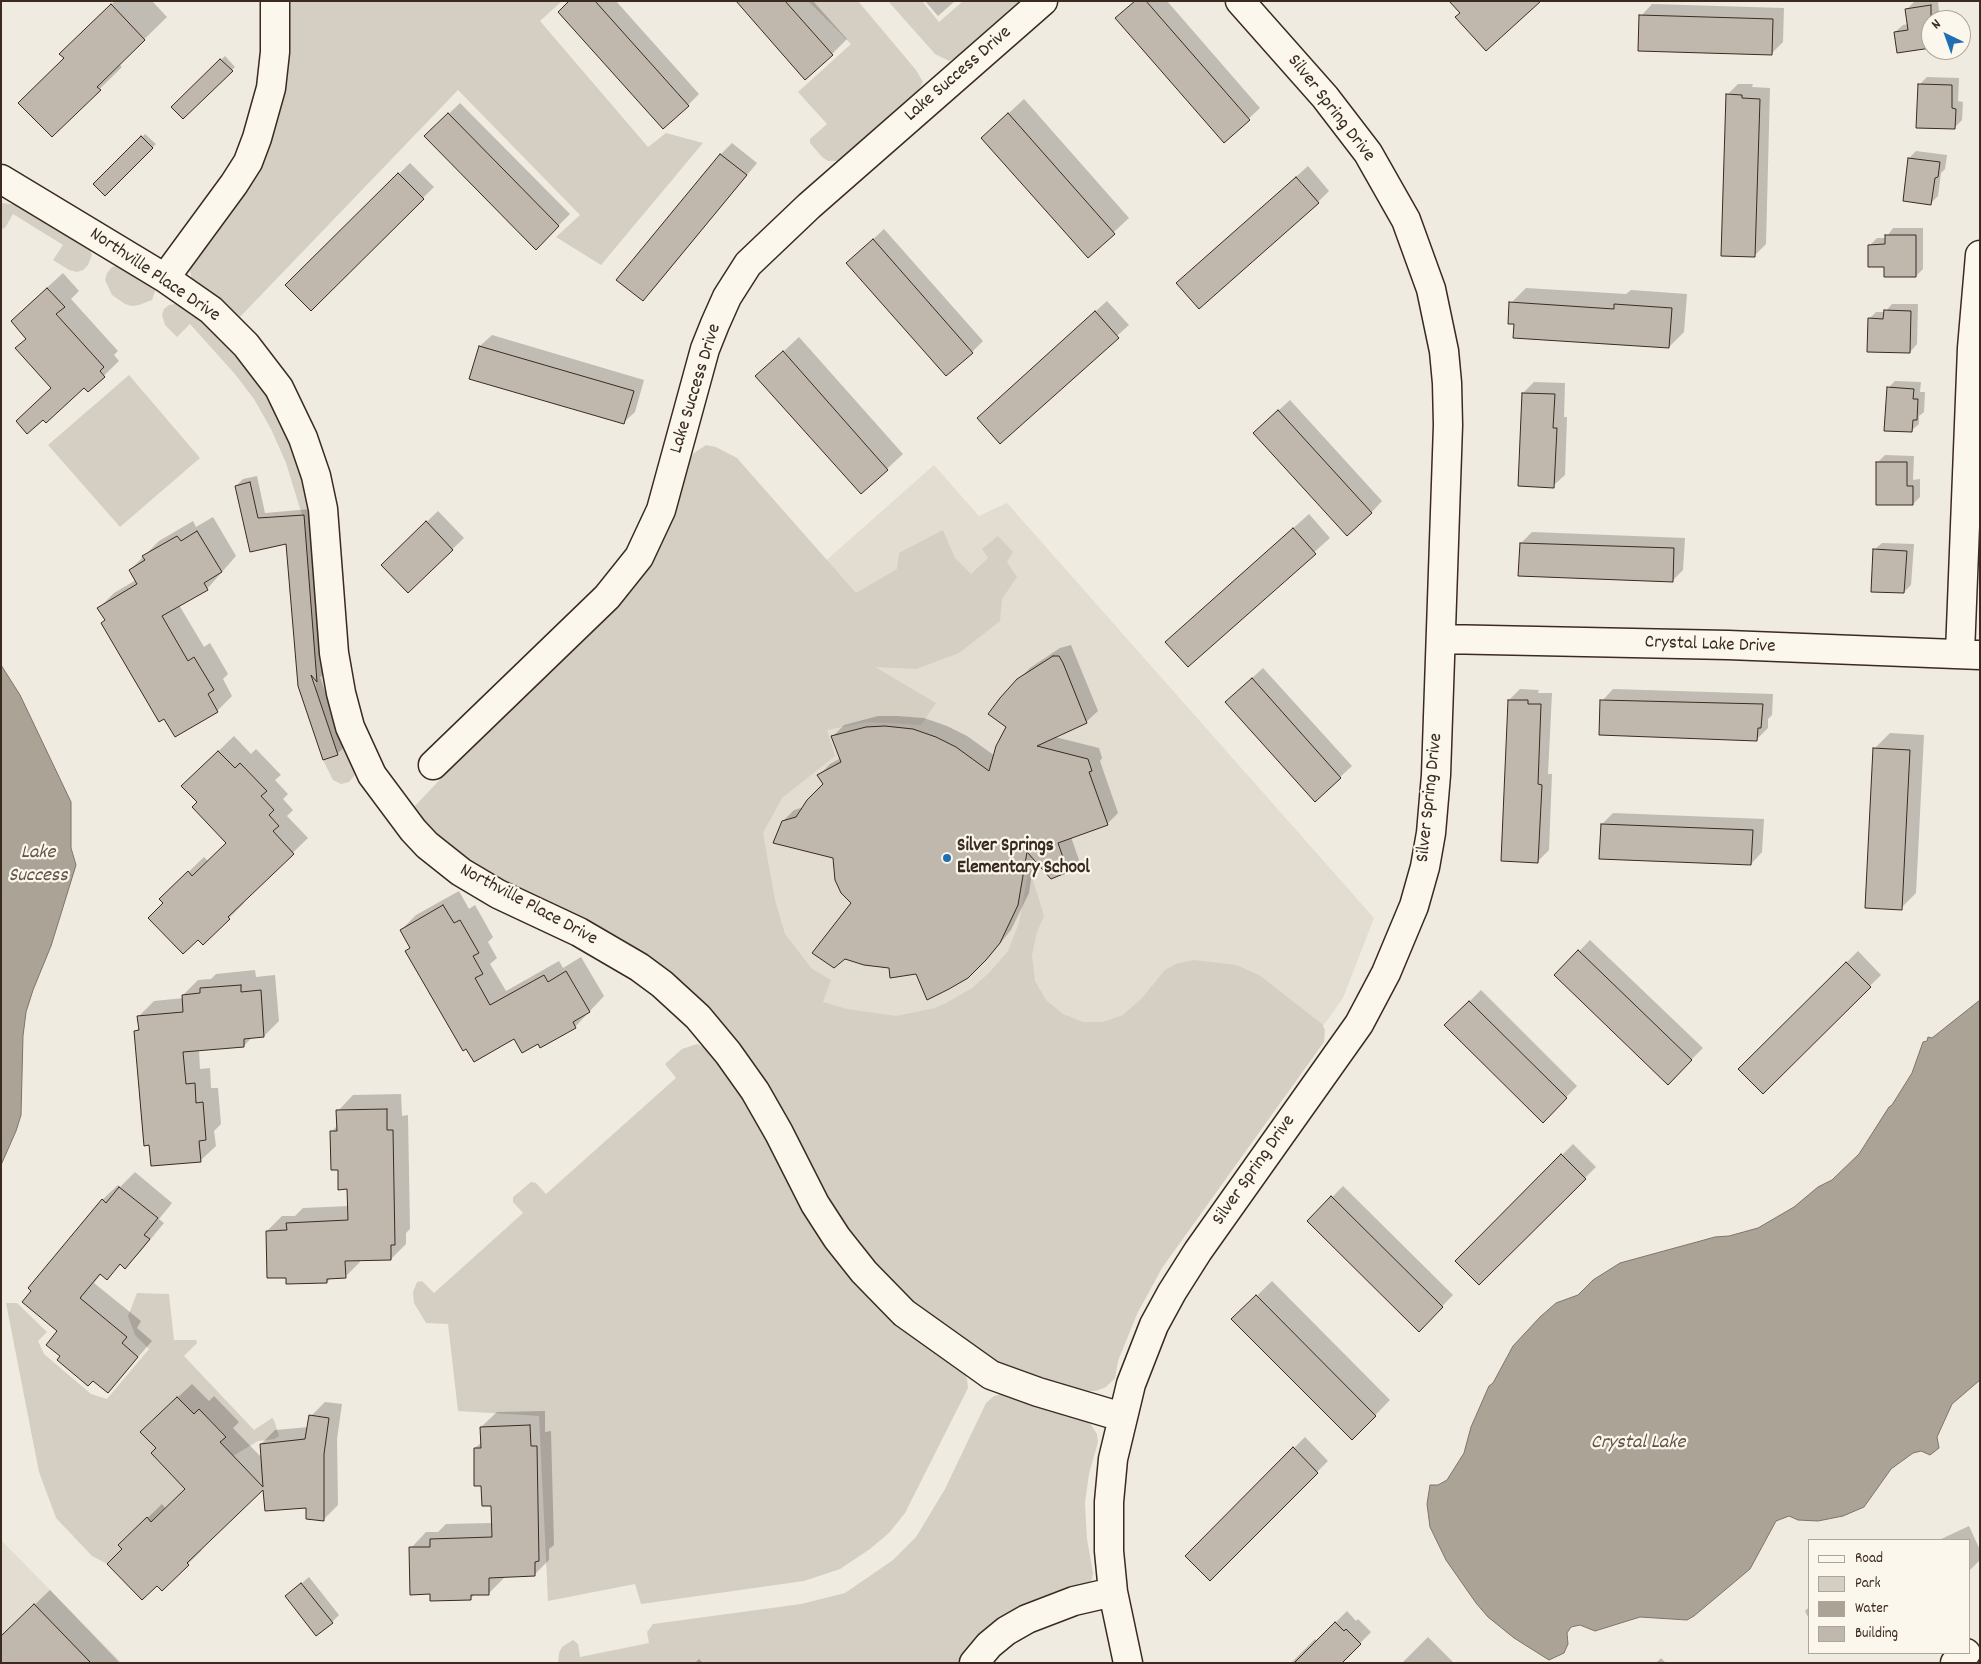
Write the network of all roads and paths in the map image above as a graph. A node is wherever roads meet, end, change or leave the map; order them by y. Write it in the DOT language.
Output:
graph roads {
  1 [pos="275,1"];
  2 [pos="1043,1"];
  3 [pos="1240,1"];
  4 [pos="1,179"];
  5 [pos="1980,255"];
  6 [pos="165,278"];
  7 [pos="1441,639"];
  8 [pos="1970,654"];
  9 [pos="433,765"];
  10 [pos="1122,1417"];
  11 [pos="1113,1592"];
  12 [pos="1965,1654"];
  13 [pos="974,1663"];
  14 [pos="1128,1663"];
  15 [pos="1955,1663"];
  1 -- 6 [label="street"];
  2 -- 9 [label="street, Lake Success Drive"];
  3 -- 7 [label="street, Silver Spring Drive"];
  4 -- 6 [label="street, Northville Place Drive"];
  5 -- 8 [label="street"];
  6 -- 10 [label="street, Northville Place Drive"];
  7 -- 8 [label="street, Crystal Lake Drive"];
  7 -- 10 [label="street, Silver Spring Drive"];
  10 -- 11 [label="street, Silver Spring Drive"];
  11 -- 13 [label="street"];
  11 -- 14 [label="street, Silver Spring Drive"];
  12 -- 15 [label="street"];
}
